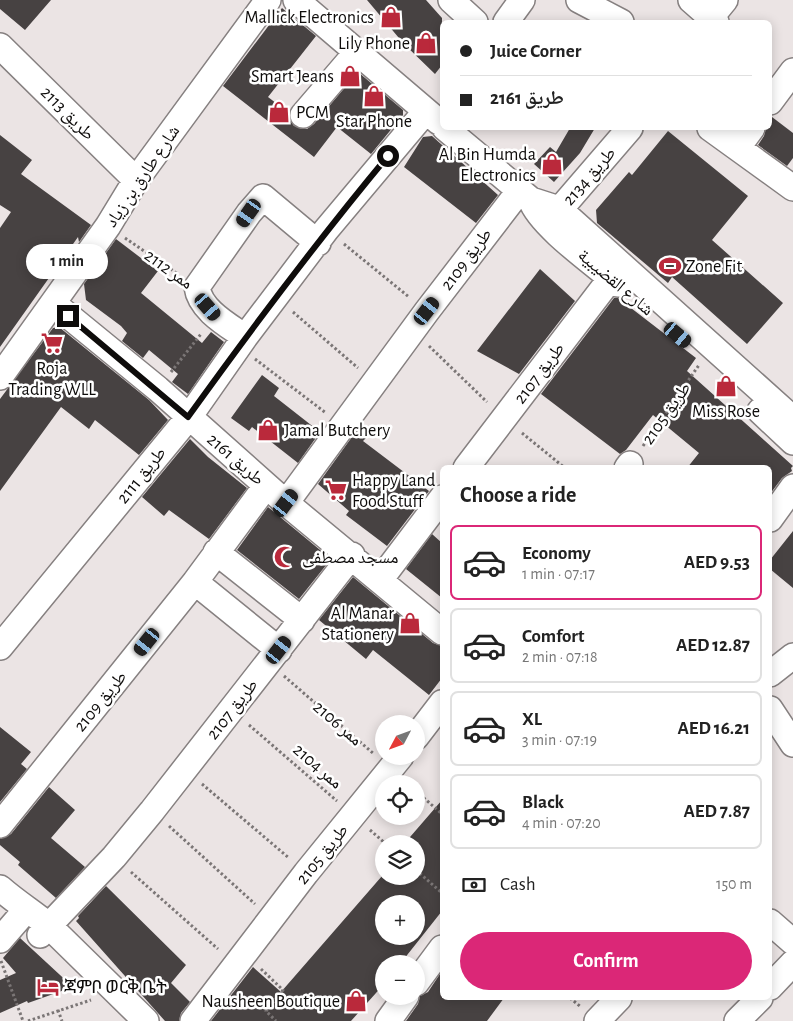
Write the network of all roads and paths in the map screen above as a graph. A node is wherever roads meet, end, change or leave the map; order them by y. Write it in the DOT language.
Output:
graph roads {
  1 [pos="268,0"];
  2 [pos="296,0"];
  3 [pos="522,0"];
  4 [pos="579,0"];
  5 [pos="691,0"];
  6 [pos="715,16"];
  7 [pos="507,20"];
  8 [pos="617,20"];
  9 [pos="0,46"];
  10 [pos="357,52"];
  11 [pos="786,75"];
  12 [pos="772,99"];
  13 [pos="302,115"];
  14 [pos="438,122"];
  15 [pos="448,130"];
  16 [pos="623,130"];
  17 [pos="718,130"];
  18 [pos="745,137"];
  19 [pos="136,180"];
  20 [pos="793,188"];
  21 [pos="526,195"];
  22 [pos="553,217"];
  23 [pos="108,226"];
  24 [pos="322,236"];
  25 [pos="611,278"];
  26 [pos="198,287"];
  27 [pos="275,297"];
  28 [pos="54,304"];
  29 [pos="427,311"];
  30 [pos="215,315"];
  31 [pos="242,342"];
  32 [pos="704,358"];
  33 [pos="0,377"];
  34 [pos="376,383"];
  35 [pos="158,389"];
  36 [pos="188,417"];
  37 [pos="793,419"];
  38 [pos="343,427"];
  39 [pos="793,442"];
  40 [pos="468,465"];
  41 [pos="630,465"];
  42 [pos="266,486"];
  43 [pos="793,487"];
  44 [pos="440,501"];
  45 [pos="286,503"];
  46 [pos="772,516"];
  47 [pos="216,552"];
  48 [pos="352,555"];
  49 [pos="380,580"];
  50 [pos="196,582"];
  51 [pos="302,620"];
  52 [pos="440,630"];
  53 [pos="0,647"];
  54 [pos="274,656"];
  55 [pos="793,656"];
  56 [pos="772,672"];
  57 [pos="440,706"];
  58 [pos="231,710"];
  59 [pos="772,712"];
  60 [pos="425,725"];
  61 [pos="793,744"];
  62 [pos="375,745"];
  63 [pos="394,765"];
  64 [pos="184,769"];
  65 [pos="425,799"];
  66 [pos="152,811"];
  67 [pos="440,812"];
  68 [pos="353,816"];
  69 [pos="0,825"];
  70 [pos="375,835"];
  71 [pos="114,857"];
  72 [pos="306,873"];
  73 [pos="425,878"];
  74 [pos="0,888"];
  75 [pos="440,891"];
  76 [pos="26,910"];
  77 [pos="271,919"];
  78 [pos="772,924"];
  79 [pos="44,930"];
  80 [pos="0,940"];
  81 [pos="793,942"];
  82 [pos="440,951"];
  83 [pos="0,958"];
  84 [pos="240,959"];
  85 [pos="793,963"];
  86 [pos="425,971"];
  87 [pos="772,985"];
  88 [pos="104,996"];
  89 [pos="617,1000"];
  90 [pos="758,1000"];
  91 [pos="400,1005"];
  92 [pos="58,1010"];
  93 [pos="23,1021"];
  94 [pos="28,1021"];
  95 [pos="62,1021"];
  96 [pos="129,1021"];
  97 [pos="146,1021"];
  98 [pos="193,1021"];
  99 [pos="276,1021"];
  100 [pos="388,1021"];
  101 [pos="597,1021"];
  102 [pos="737,1021"];
  1 -- 19 [label="street, شارع طارق بن زياد"];
  2 -- 10 [label="street, شارع القضيبية"];
  3 -- 7 [label="street"];
  4 -- 8 [label="street"];
  5 -- 6 [label="street"];
  9 -- 19 [label="street, طريق 2113"];
  10 -- 13 [label="street"];
  10 -- 14 [label="street, شارع القضيبية"];
  11 -- 12 [label="street"];
  14 -- 24 [label="street, طريق 2111"];
  15 -- 21 [label="street, شارع القضيبية"];
  16 -- 22 [label="street, طريق 2134"];
  17 -- 18 [label="street"];
  18 -- 20 [label="street"];
  19 -- 23 [label="street, شارع طارق بن زياد"];
  21 -- 22 [label="street, شارع القضيبية"];
  21 -- 29 [label="street, طريق 2109"];
  22 -- 25 [label="street, شارع القضيبية"];
  22 -- 37 [label="street, شارع القضيبية"];
  23 -- 26 [label="path, ممر 2112"];
  23 -- 28 [label="street, شارع طارق بن زياد"];
  24 -- 26 [label="street"];
  24 -- 27 [label="street, طريق 2111"];
  24 -- 29 [label="path"];
  25 -- 32 [label="street, شارع القضيبية"];
  25 -- 40 [label="street, طريق 2107"];
  26 -- 30 [label="street, ممر 2112"];
  27 -- 31 [label="street, طريق 2111"];
  27 -- 34 [label="path"];
  28 -- 33 [label="street, شارع طارق بن زياد"];
  28 -- 35 [label="street, طريق 2161"];
  29 -- 34 [label="street, طريق 2109"];
  30 -- 31 [label="street, ممر 2112"];
  30 -- 35 [label="path"];
  31 -- 36 [label="street, طريق 2111"];
  31 -- 38 [label="path"];
  32 -- 39 [label="street, شارع القضيبية"];
  32 -- 41 [label="path, طريق 2105"];
  34 -- 38 [label="street, طريق 2109"];
  35 -- 36 [label="street, طريق 2161"];
  36 -- 42 [label="street, طريق 2161"];
  36 -- 53 [label="street, طريق 2111"];
  38 -- 45 [label="street, طريق 2109"];
  42 -- 45 [label="street, طريق 2161"];
  42 -- 47 [label="street, طريق 2109"];
  43 -- 46 [label="street"];
  44 -- 49 [label="street"];
  45 -- 48 [label="street, طريق 2161"];
  47 -- 50 [label="street, طريق 2109"];
  47 -- 51 [label="street"];
  48 -- 49 [label="street, طريق 2161"];
  48 -- 51 [label="street, طريق 2107"];
  49 -- 52 [label="street, طريق 2161"];
  50 -- 54 [label="street"];
  50 -- 69 [label="street, طريق 2109"];
  51 -- 54 [label="street, طريق 2107"];
  54 -- 58 [label="street, طريق 2107"];
  54 -- 62 [label="path, ممر 2106"];
  55 -- 56 [label="street"];
  57 -- 60 [label="street"];
  58 -- 64 [label="street, طريق 2107"];
  58 -- 68 [label="path, ممر 2104"];
  59 -- 61 [label="street"];
  63 -- 68 [label="street, طريق 2105"];
  64 -- 66 [label="street, طريق 2107"];
  64 -- 72 [label="path"];
  65 -- 67 [label="path"];
  66 -- 71 [label="street, طريق 2107"];
  66 -- 77 [label="path"];
  68 -- 70 [label="path, ممر 2104"];
  68 -- 72 [label="street, طريق 2105"];
  71 -- 79 [label="street, طريق 2107"];
  71 -- 84 [label="path"];
  72 -- 77 [label="street, طريق 2105"];
  73 -- 75 [label="path"];
  74 -- 76 [label="street"];
  76 -- 79 [label="street"];
  76 -- 80 [label="street"];
  77 -- 84 [label="street, طريق 2105"];
  78 -- 81 [label="street"];
  79 -- 88 [label="street"];
  79 -- 97 [label="street"];
  82 -- 86 [label="street"];
  83 -- 93 [label="path"];
  84 -- 98 [label="street, طريق 2105"];
  84 -- 99 [label="path"];
  85 -- 87 [label="street"];
  88 -- 92 [label="path"];
  88 -- 96 [label="street"];
  89 -- 101 [label="street"];
  90 -- 102 [label="street"];
  91 -- 100 [label="street"];
  92 -- 94 [label="path"];
  92 -- 95 [label="path"];
}
